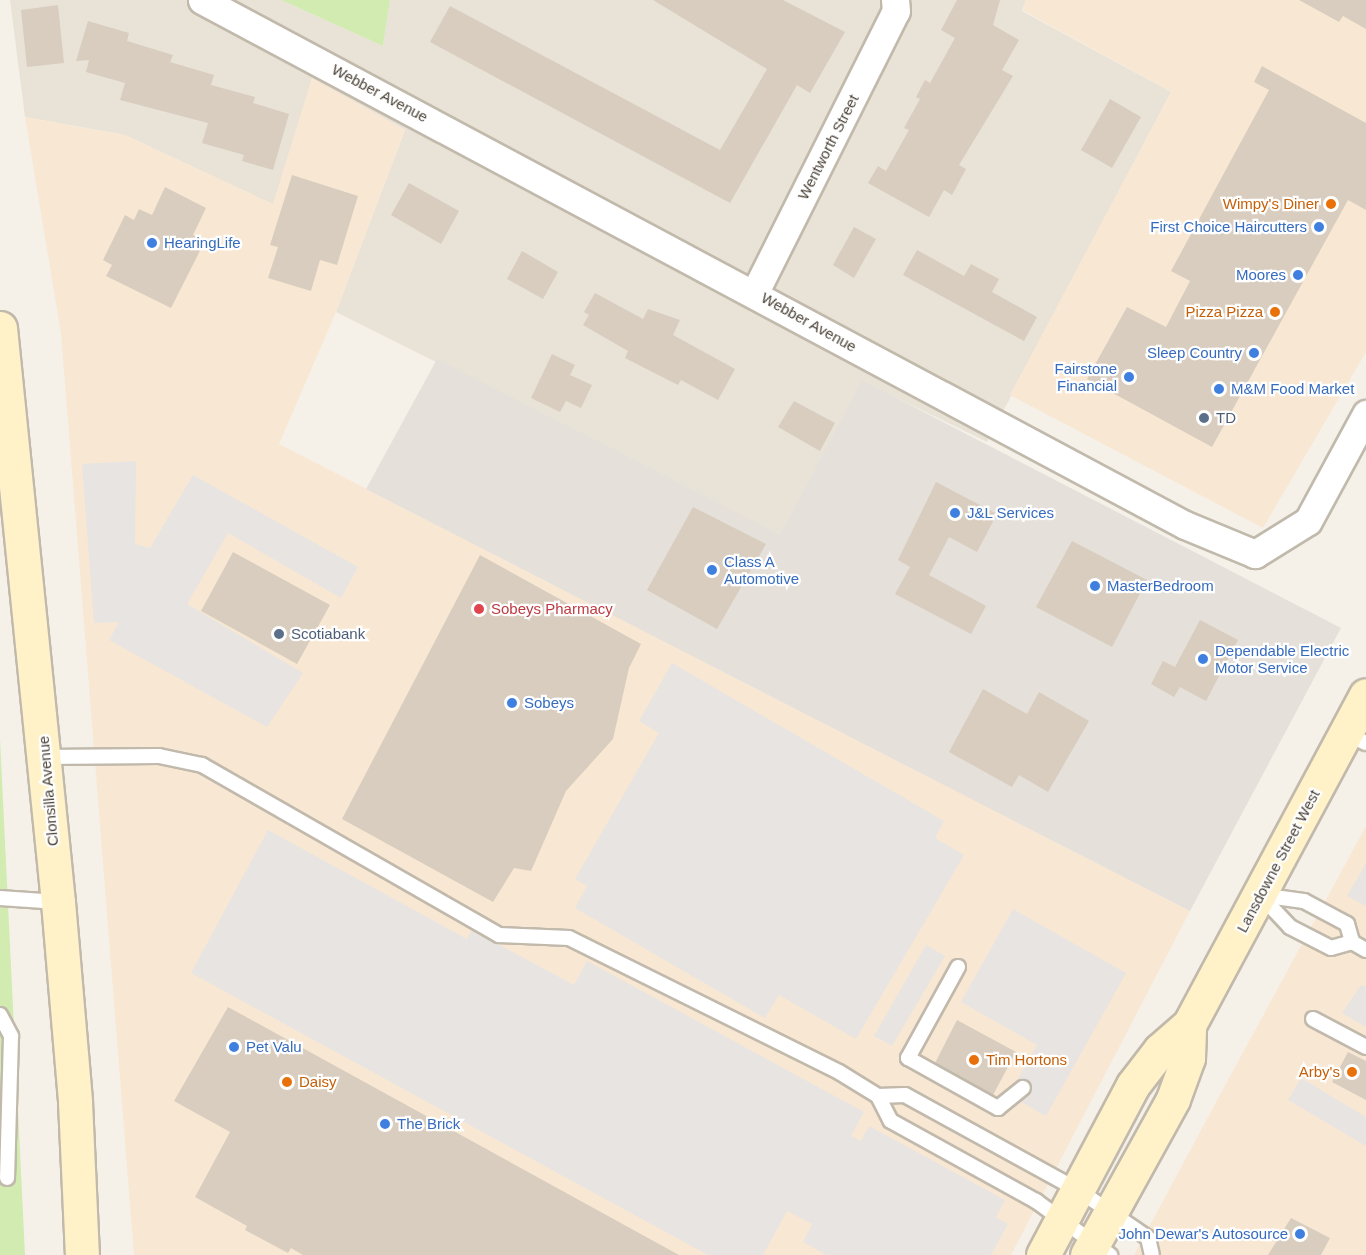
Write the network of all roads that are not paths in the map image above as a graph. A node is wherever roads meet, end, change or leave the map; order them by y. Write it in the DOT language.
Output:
graph roads {
  1 [pos="202,0"];
  2 [pos="896,0"];
  3 [pos="754,292"];
  4 [pos="0,328"];
  5 [pos="1366,414"];
  6 [pos="1366,695"];
  7 [pos="1356,738"];
  8 [pos="45,757"];
  9 [pos="1260,895"];
  10 [pos="0,897"];
  11 [pos="58,902"];
  12 [pos="1352,942"];
  13 [pos="1366,950"];
  14 [pos="958,967"];
  15 [pos="0,1015"];
  16 [pos="1313,1020"];
  17 [pos="1189,1025"];
  18 [pos="1366,1047"];
  19 [pos="1023,1088"];
  20 [pos="878,1096"];
  21 [pos="7,1178"];
  22 [pos="1078,1190"];
  23 [pos="1111,1212"];
  24 [pos="1062,1220"];
  25 [pos="1097,1251"];
  26 [pos="82,1255"];
  27 [pos="1043,1255"];
  28 [pos="1152,1255"];
  1 -- 3 [label="street, Webber Avenue"];
  2 -- 3 [label="street, Wentworth Street"];
  3 -- 5 [label="street, Webber Avenue"];
  4 -- 8 [label="main road, Clonsilla Avenue"];
  6 -- 7 [label="main road, Lansdowne Street West"];
  7 -- 9 [label="main road, Lansdowne Street West"];
  8 -- 11 [label="main road, Clonsilla Avenue"];
  8 -- 20 [label="lane"];
  9 -- 12 [label="lane"];
  9 -- 12 [label="lane"];
  9 -- 17 [label="main road, Lansdowne Street West"];
  10 -- 11 [label="lane"];
  11 -- 26 [label="main road, Clonsilla Avenue"];
  12 -- 13 [label="lane"];
  14 -- 19 [label="lane"];
  15 -- 21 [label="lane"];
  16 -- 18 [label="lane"];
  17 -- 22 [label="main road, Lansdowne Street West"];
  17 -- 23 [label="main road, Lansdowne Street West"];
  20 -- 22 [label="lane"];
  20 -- 24 [label="lane"];
  22 -- 23 [label="lane"];
  22 -- 24 [label="main road, Lansdowne Street West"];
  23 -- 25 [label="main road, Lansdowne Street West"];
  23 -- 28 [label="lane"];
  24 -- 25 [label="lane"];
  24 -- 27 [label="main road, Lansdowne Street West"];
}
